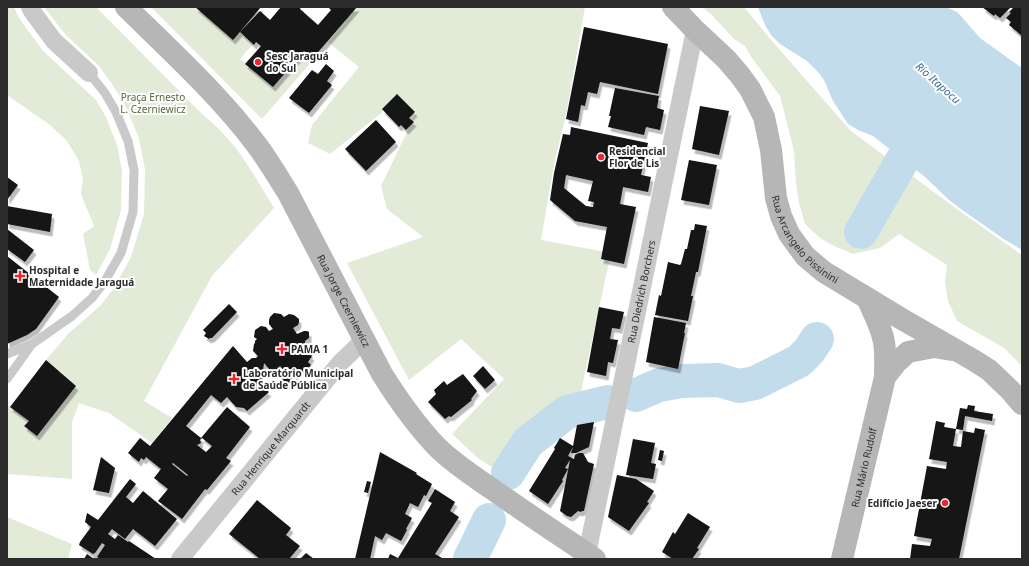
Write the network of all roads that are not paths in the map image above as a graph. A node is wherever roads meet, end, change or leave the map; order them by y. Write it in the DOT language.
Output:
graph roads {
  1 [pos="30,7"];
  2 [pos="126,7"];
  3 [pos="672,7"];
  4 [pos="695,30"];
  5 [pos="89,74"];
  6 [pos="867,298"];
  7 [pos="364,340"];
  8 [pos="32,344"];
  9 [pos="957,351"];
  10 [pos="7,354"];
  11 [pos="885,377"];
  12 [pos="7,379"];
  13 [pos="1022,404"];
  14 [pos="591,556"];
  15 [pos="180,559"];
  16 [pos="842,559"];
  1 -- 5 [label="street"];
  2 -- 7 [label="main road, Rua Jorge Czerniewicz"];
  3 -- 4 [label="main road, Rua Arcangelo Pissinini"];
  4 -- 6 [label="main road, Rua Arcangelo Pissinini"];
  4 -- 14 [label="street, Rua Diedrich Borchers"];
  5 -- 8 [label="lane"];
  6 -- 9 [label="main road, Rua Arcangelo Pissinini"];
  6 -- 11 [label="main road, Rua Mário Rudolf"];
  7 -- 14 [label="main road, Rua Jorge Czerniewicz"];
  7 -- 15 [label="street, Rua Henrique Marquardt"];
  8 -- 10 [label="lane"];
  8 -- 12 [label="lane"];
  9 -- 11 [label="main road, Rua Mário Rudolf"];
  9 -- 13 [label="main road, Rua Arcangelo Pissinini"];
  11 -- 16 [label="main road, Rua Mário Rudolf"];
}
